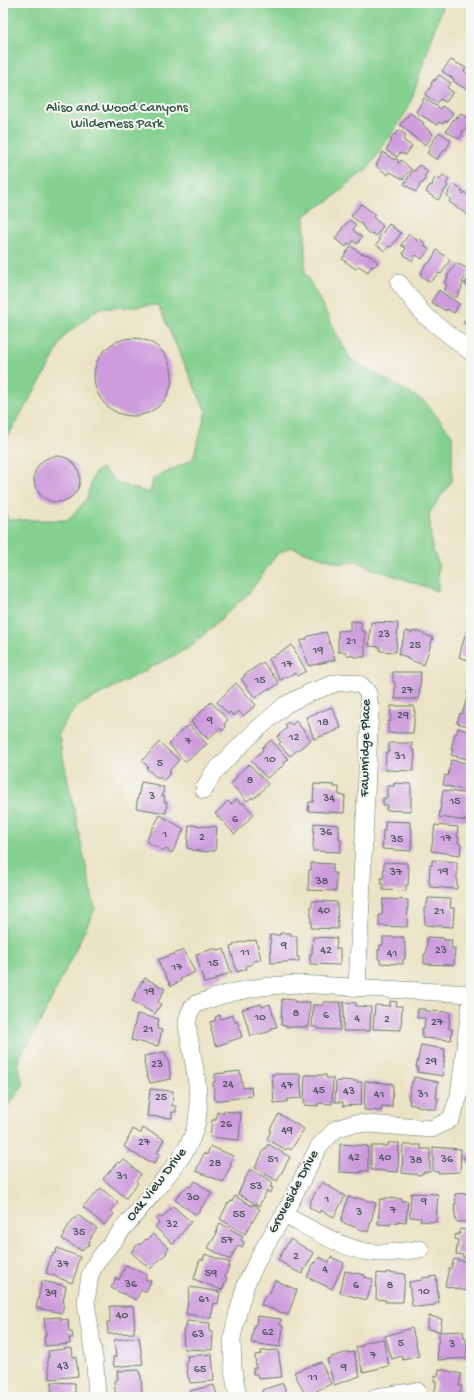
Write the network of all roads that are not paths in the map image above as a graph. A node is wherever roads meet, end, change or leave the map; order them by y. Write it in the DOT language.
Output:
graph roads {
  1 [pos="399,283"];
  2 [pos="471,352"];
  3 [pos="204,790"];
  4 [pos="357,988"];
  5 [pos="471,994"];
  6 [pos="471,1001"];
  7 [pos="284,1216"];
  8 [pos="420,1249"];
  9 [pos="417,1391"];
  10 [pos="96,1397"];
  11 [pos="238,1397"];
  12 [pos="376,1397"];
  1 -- 2 [label="street"];
  3 -- 4 [label="street, Fawnridge Place"];
  4 -- 5 [label="street, Oak View Drive"];
  4 -- 10 [label="street, Oak View Drive"];
  6 -- 7 [label="street, Groveside Drive"];
  7 -- 8 [label="street"];
  7 -- 11 [label="street, Groveside Drive"];
  9 -- 12 [label="street"];
}
